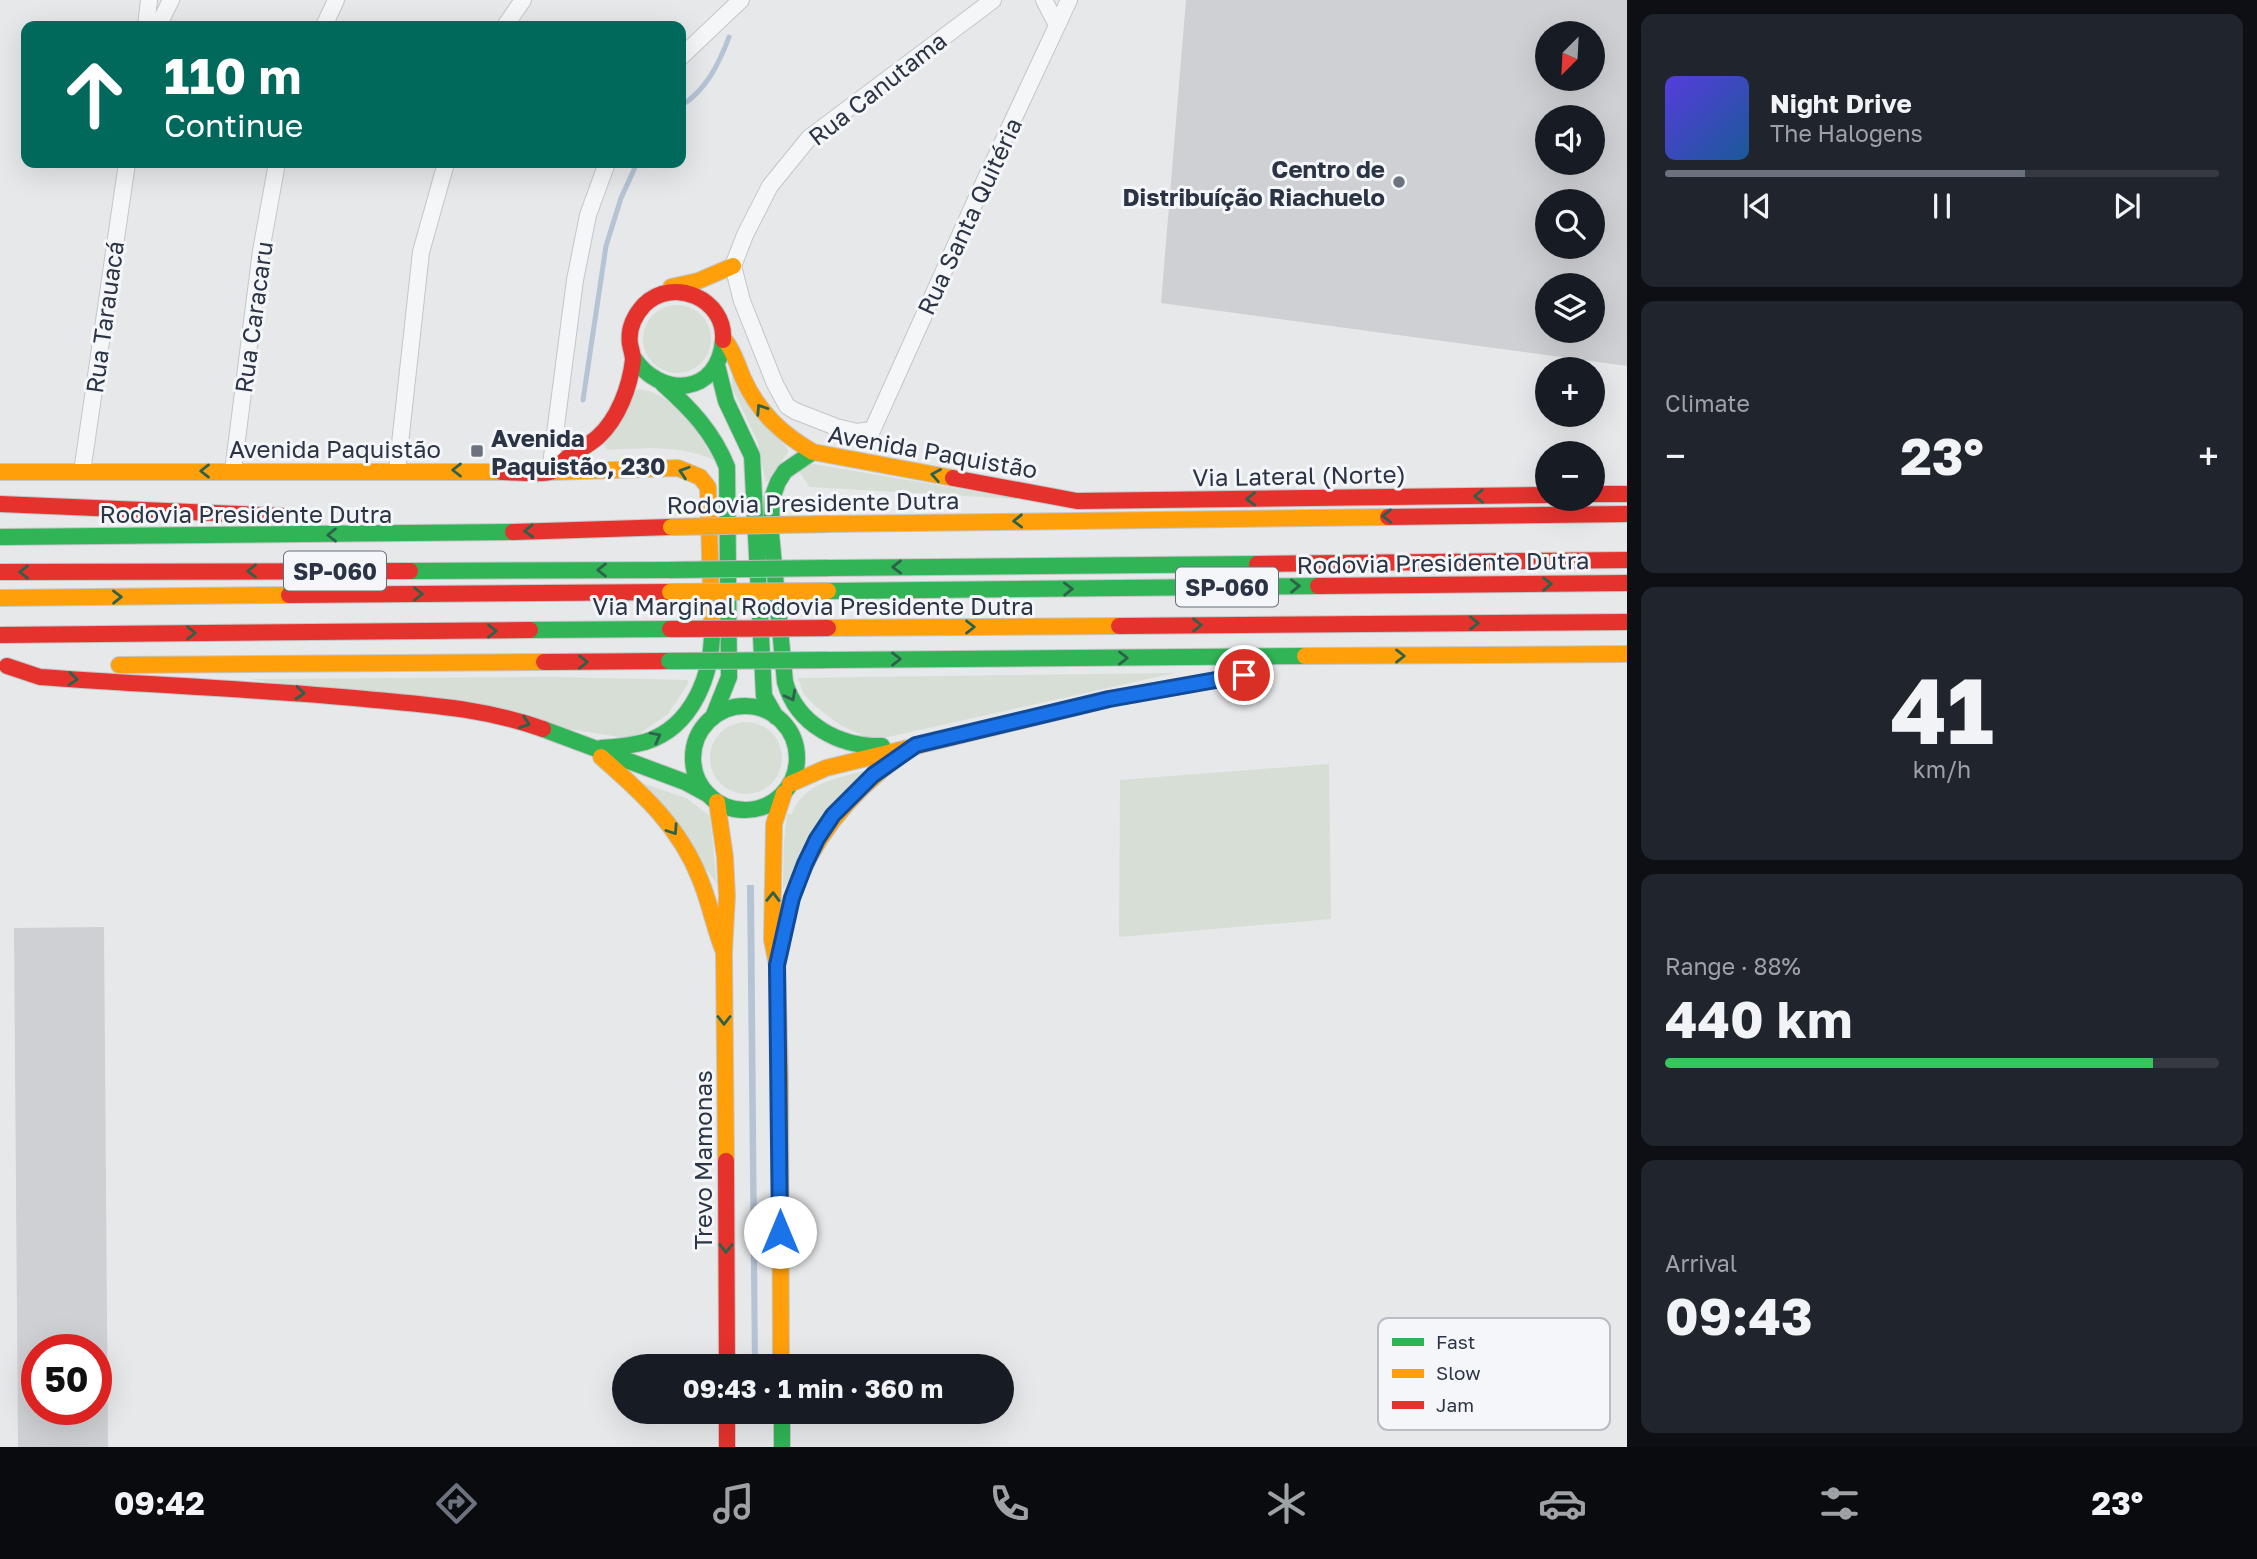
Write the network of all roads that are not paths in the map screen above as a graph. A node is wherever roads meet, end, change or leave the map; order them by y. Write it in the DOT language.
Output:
graph roads {
  1 [pos="149,0"];
  2 [pos="171,0"];
  3 [pos="336,0"];
  4 [pos="523,0"];
  5 [pos="741,0"];
  6 [pos="993,0"];
  7 [pos="1044,0"];
  8 [pos="1069,0"];
  9 [pos="147,21"];
  10 [pos="160,21"];
  11 [pos="326,21"];
  12 [pos="508,21"];
  13 [pos="1058,25"];
  14 [pos="686,52"];
  15 [pos="126,168"];
  16 [pos="276,168"];
  17 [pos="445,168"];
  18 [pos="605,168"];
  19 [pos="733,266"];
  20 [pos="661,294"];
  21 [pos="724,339"];
  22 [pos="633,357"];
  23 [pos="717,365"];
  24 [pos="663,384"];
  25 [pos="813,452"];
  26 [pos="233,471"];
  27 [pos="397,471"];
  28 [pos="0,472"];
  29 [pos="82,472"];
  30 [pos="550,472"];
  31 [pos="1605,494"];
  32 [pos="1627,494"];
  33 [pos="1535,495"];
  34 [pos="1052,496"];
  35 [pos="0,504"];
  36 [pos="1627,514"];
  37 [pos="425,534"];
  38 [pos="0,537"];
  39 [pos="1627,560"];
  40 [pos="0,572"];
  41 [pos="1627,583"];
  42 [pos="0,598"];
  43 [pos="1627,622"];
  44 [pos="0,635"];
  45 [pos="1627,654"];
  46 [pos="1350,656"];
  47 [pos="3,666"];
  48 [pos="713,717"];
  49 [pos="776,717"];
  50 [pos="916,745"];
  51 [pos="590,747"];
  52 [pos="787,788"];
  53 [pos="713,799"];
  54 [pos="723,952"];
  55 [pos="777,965"];
  56 [pos="727,1354"];
  57 [pos="781,1354"];
  58 [pos="727,1424"];
  59 [pos="782,1424"];
  60 [pos="727,1447"];
  61 [pos="782,1447"];
  1 -- 9 [label="street"];
  2 -- 10 [label="street"];
  3 -- 11 [label="street"];
  4 -- 12 [label="street"];
  5 -- 14 [label="street"];
  6 -- 19 [label="street, Rua Canutama"];
  7 -- 13 [label="street"];
  8 -- 13 [label="street, Rua Santa Quitéria"];
  13 -- 19 [label="street, Rua Santa Quitéria"];
  15 -- 29 [label="street, Rua Tarauacá"];
  16 -- 26 [label="street, Rua Caracaru"];
  17 -- 27 [label="street"];
  18 -- 30 [label="street"];
  19 -- 20 [label="main road"];
  20 -- 21 [label="main road, Avenida Paquistão"];
  20 -- 22 [label="main road"];
  21 -- 23 [label="main road"];
  25 -- 21 [label="main road, Avenida Paquistão, one-way"];
  22 -- 24 [label="main road"];
  22 -- 30 [label="main road"];
  23 -- 24 [label="main road"];
  23 -- 49 [label="main road"];
  24 -- 48 [label="main road"];
  34 -- 25 [label="main road, Avenida Paquistão, one-way"];
  25 -- 50 [label="main road, one-way"];
  26 -- 27 [label="main road, Avenida Paquistão"];
  26 -- 29 [label="main road, Avenida Paquistão, one-way"];
  30 -- 27 [label="main road, Avenida Paquistão, one-way"];
  28 -- 29 [label="main road, Avenida Paquistão"];
  51 -- 30 [label="main road, Avenida Paquistão, one-way"];
  31 -- 32 [label="main road"];
  33 -- 34 [label="main road, Via Lateral (Norte), one-way"];
  35 -- 37 [label="main road"];
  36 -- 37 [label="main road, Rodovia Presidente Dutra / SP-060, one-way, bridge"];
  37 -- 38 [label="main road, Rodovia Presidente Dutra / SP-060, one-way"];
  39 -- 40 [label="main road, Rodovia Presidente Dutra / SP-060, one-way, bridge"];
  42 -- 41 [label="main road, Rodovia Presidente Dutra / SP-060, one-way, bridge"];
  44 -- 43 [label="main road, Via Marginal Rodovia Presidente Dutra / SP-060, one-way, bridge"];
  46 -- 45 [label="main road, one-way"];
  47 -- 46 [label="main road, one-way, bridge"];
  46 -- 50 [label="main road"];
  47 -- 51 [label="main road, one-way"];
  48 -- 49 [label="main road"];
  48 -- 53 [label="main road"];
  49 -- 52 [label="main road"];
  50 -- 52 [label="main road"];
  50 -- 55 [label="main road"];
  51 -- 53 [label="main road"];
  51 -- 54 [label="main road, one-way"];
  52 -- 53 [label="main road"];
  55 -- 52 [label="main road, one-way"];
  53 -- 54 [label="main road"];
  54 -- 56 [label="main road, Trevo Mamonas, one-way"];
  55 -- 57 [label="main road"];
  58 -- 60 [label="main road"];
  59 -- 61 [label="main road"];
}
